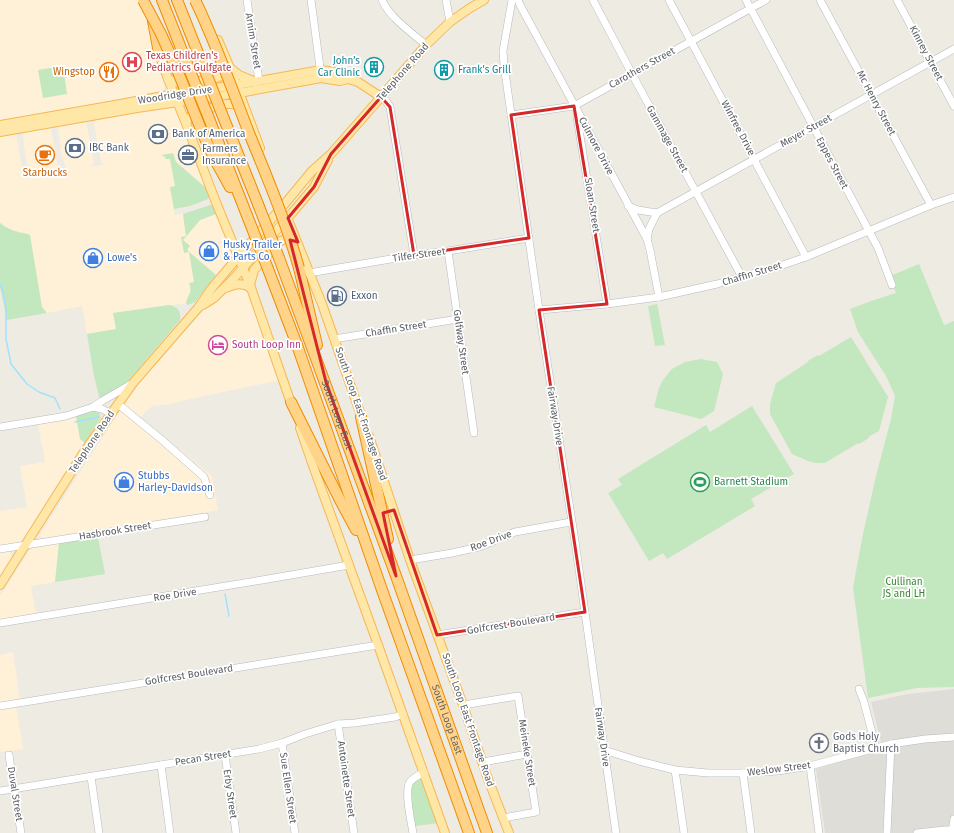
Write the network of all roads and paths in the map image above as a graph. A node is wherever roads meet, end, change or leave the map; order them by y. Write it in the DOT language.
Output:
graph roads {
  1 [pos="143,0"];
  2 [pos="148,0"];
  3 [pos="162,0"];
  4 [pos="177,0"];
  5 [pos="195,0"];
  6 [pos="200,0"];
  7 [pos="247,0"];
  8 [pos="311,0"];
  9 [pos="382,0"];
  10 [pos="446,0"];
  11 [pos="484,0"];
  12 [pos="512,0"];
  13 [pos="518,0"];
  14 [pos="593,0"];
  15 [pos="669,0"];
  16 [pos="746,0"];
  17 [pos="766,0"];
  18 [pos="820,0"];
  19 [pos="897,0"];
  20 [pos="750,9"];
  21 [pos="450,22"];
  22 [pos="211,24"];
  23 [pos="691,42"];
  24 [pos="426,45"];
  25 [pos="954,49"];
  26 [pos="159,53"];
  27 [pos="930,62"];
  28 [pos="230,68"];
  29 [pos="321,74"];
  30 [pos="632,74"];
  31 [pos="168,78"];
  32 [pos="257,84"];
  33 [pos="238,89"];
  34 [pos="174,94"];
  35 [pos="872,95"];
  36 [pos="382,97"];
  37 [pos="177,102"];
  38 [pos="574,106"];
  39 [pos="954,106"];
  40 [pos="245,108"];
  41 [pos="511,115"];
  42 [pos="186,122"];
  43 [pos="0,125"];
  44 [pos="813,127"];
  45 [pos="0,132"];
  46 [pos="331,154"];
  47 [pos="754,159"];
  48 [pos="696,192"];
  49 [pos="954,197"];
  50 [pos="931,205"];
  51 [pos="283,206"];
  52 [pos="628,206"];
  53 [pos="657,213"];
  54 [pos="248,218"];
  55 [pos="288,218"];
  56 [pos="869,231"];
  57 [pos="529,238"];
  58 [pos="647,239"];
  59 [pos="297,243"];
  60 [pos="448,251"];
  61 [pos="414,255"];
  62 [pos="806,256"];
  63 [pos="238,257"];
  64 [pos="243,268"];
  65 [pos="309,273"];
  66 [pos="742,277"];
  67 [pos="892,285"];
  68 [pos="250,286"];
  69 [pos="222,290"];
  70 [pos="659,297"];
  71 [pos="607,304"];
  72 [pos="198,308"];
  73 [pos="539,310"];
  74 [pos="458,319"];
  75 [pos="334,339"];
  76 [pos="326,382"];
  77 [pos="133,383"];
  78 [pos="291,402"];
  79 [pos="118,404"];
  80 [pos="93,407"];
  81 [pos="111,414"];
  82 [pos="362,417"];
  83 [pos="0,427"];
  84 [pos="474,433"];
  85 [pos="210,495"];
  86 [pos="205,517"];
  87 [pos="572,522"];
  88 [pos="25,545"];
  89 [pos="0,549"];
  90 [pos="370,556"];
  91 [pos="410,560"];
  92 [pos="349,565"];
  93 [pos="396,576"];
  94 [pos="0,585"];
  95 [pos="585,612"];
  96 [pos="0,622"];
  97 [pos="437,635"];
  98 [pos="378,645"];
  99 [pos="859,689"];
  100 [pos="463,705"];
  101 [pos="0,706"];
  102 [pos="403,714"];
  103 [pos="338,724"];
  104 [pos="954,737"];
  105 [pos="282,743"];
  106 [pos="890,744"];
  107 [pos="876,748"];
  108 [pos="604,750"];
  109 [pos="527,754"];
  110 [pos="9,755"];
  111 [pos="225,755"];
  112 [pos="483,762"];
  113 [pos="161,765"];
  114 [pos="810,766"];
  115 [pos="675,770"];
  116 [pos="424,772"];
  117 [pos="743,773"];
  118 [pos="91,777"];
  119 [pos="14,789"];
  120 [pos="0,791"];
  121 [pos="503,818"];
  122 [pos="954,820"];
  123 [pos="953,831"];
  124 [pos="21,833"];
  125 [pos="99,833"];
  126 [pos="170,833"];
  127 [pos="236,833"];
  128 [pos="295,833"];
  129 [pos="354,833"];
  130 [pos="413,833"];
  131 [pos="445,833"];
  132 [pos="469,833"];
  133 [pos="487,833"];
  134 [pos="509,833"];
  135 [pos="616,833"];
  136 [pos="684,833"];
  137 [pos="751,833"];
  138 [pos="819,833"];
  139 [pos="887,833"];
  140 [pos="917,833"];
  1 -- 26 [label="main road"];
  1 -- 54 [label="highway, bridge"];
  2 -- 26 [label="highway"];
  3 -- 54 [label="highway, South Loop East, bridge"];
  4 -- 76 [label="highway, South Loop East, bridge"];
  5 -- 22 [label="highway"];
  5 -- 76 [label="highway, bridge"];
  6 -- 22 [label="main road, South Loop East Frontage Road"];
  7 -- 32 [label="street, Arnim Street"];
  8 -- 29 [label="street"];
  9 -- 24 [label="street"];
  10 -- 21 [label="street"];
  11 -- 21 [label="main road, Telephone Road"];
  12 -- 41 [label="street, Fairway Drive"];
  13 -- 38 [label="street, Culmore Drive"];
  14 -- 30 [label="street, Gammage Street"];
  15 -- 23 [label="street, Winfree Drive"];
  16 -- 20 [label="street, Eppes Street"];
  17 -- 20 [label="street, Carothers Street"];
  18 -- 35 [label="street, Mc Henry Street"];
  19 -- 27 [label="street, Kinney Street"];
  20 -- 23 [label="street, Carothers Street"];
  20 -- 44 [label="street, Eppes Street"];
  21 -- 24 [label="main road, Telephone Road"];
  22 -- 28 [label="main road, South Loop East Frontage Road"];
  23 -- 30 [label="street, Carothers Street"];
  23 -- 47 [label="street, Winfree Drive"];
  24 -- 36 [label="main road, Telephone Road"];
  25 -- 27 [label="street, Meyer Street"];
  26 -- 31 [label="main road"];
  27 -- 35 [label="street, Meyer Street"];
  27 -- 39 [label="street, Kinney Street"];
  28 -- 31 [label="main road"];
  28 -- 32 [label="main road"];
  28 -- 33 [label="main road, South Loop East Frontage Road"];
  29 -- 32 [label="main road, Woodridge Drive"];
  29 -- 36 [label="main road, Woodridge Drive"];
  30 -- 38 [label="street, Carothers Street"];
  30 -- 48 [label="street, Gammage Street"];
  31 -- 34 [label="main road"];
  32 -- 33 [label="main road, Woodridge Drive"];
  32 -- 40 [label="main road"];
  33 -- 34 [label="main road, Woodridge Drive"];
  33 -- 37 [label="main road, Woodridge Drive"];
  33 -- 40 [label="main road, South Loop East Frontage Road"];
  34 -- 37 [label="main road"];
  34 -- 43 [label="main road, Woodridge Drive"];
  35 -- 44 [label="street, Meyer Street"];
  35 -- 50 [label="street, Mc Henry Street"];
  36 -- 46 [label="main road, Telephone Road"];
  36 -- 61 [label="street"];
  37 -- 42 [label="main road"];
  37 -- 45 [label="main road, Woodridge Drive"];
  38 -- 41 [label="street, Carothers Street"];
  38 -- 52 [label="street, Culmore Drive"];
  38 -- 71 [label="street, Sloan Street"];
  40 -- 42 [label="main road"];
  40 -- 51 [label="main road, South Loop East Frontage Road"];
  41 -- 57 [label="street, Fairway Drive"];
  42 -- 63 [label="main road"];
  44 -- 47 [label="street, Meyer Street"];
  44 -- 56 [label="street, Eppes Street"];
  46 -- 51 [label="main road, Telephone Road"];
  46 -- 55 [label="main road, Telephone Road"];
  47 -- 48 [label="street, Meyer Street"];
  47 -- 62 [label="street, Winfree Drive"];
  48 -- 53 [label="street, Meyer Street"];
  48 -- 66 [label="street, Gammage Street"];
  49 -- 50 [label="street, Chaffin Street"];
  50 -- 56 [label="street, Chaffin Street"];
  51 -- 55 [label="main road, South Loop East Frontage Road"];
  51 -- 63 [label="main road, Telephone Road"];
  52 -- 53 [label="street"];
  52 -- 58 [label="street, Culmore Drive"];
  53 -- 58 [label="street"];
  54 -- 90 [label="highway, South Loop East, bridge"];
  55 -- 59 [label="main road, South Loop East Frontage Road"];
  55 -- 64 [label="main road, Telephone Road"];
  56 -- 62 [label="street, Chaffin Street"];
  56 -- 67 [label="street, Eppes Street"];
  57 -- 60 [label="street, Tilfer Street"];
  57 -- 73 [label="street, Fairway Drive"];
  58 -- 70 [label="street, Culmore Drive"];
  59 -- 65 [label="main road, South Loop East Frontage Road"];
  59 -- 68 [label="main road"];
  60 -- 61 [label="street, Tilfer Street"];
  60 -- 74 [label="street, Golfway Street"];
  61 -- 65 [label="street, Tilfer Street"];
  62 -- 66 [label="street, Chaffin Street"];
  63 -- 64 [label="main road"];
  63 -- 72 [label="main road, Telephone Road"];
  64 -- 68 [label="main road"];
  64 -- 69 [label="main road, Telephone Road"];
  65 -- 75 [label="main road, South Loop East Frontage Road"];
  66 -- 70 [label="street, Chaffin Street"];
  68 -- 69 [label="main road"];
  68 -- 78 [label="main road"];
  69 -- 72 [label="main road, Telephone Road"];
  70 -- 71 [label="street, Chaffin Street"];
  71 -- 73 [label="street, Chaffin Street"];
  72 -- 77 [label="main road, Telephone Road"];
  73 -- 87 [label="street, Fairway Drive"];
  74 -- 75 [label="street, Chaffin Street"];
  74 -- 84 [label="street, Golfway Street"];
  75 -- 82 [label="main road, South Loop East Frontage Road"];
  76 -- 93 [label="highway, South Loop East"];
  77 -- 79 [label="main road, Telephone Road"];
  77 -- 80 [label="street"];
  78 -- 90 [label="highway"];
  78 -- 92 [label="main road"];
  79 -- 81 [label="main road, Telephone Road"];
  79 -- 85 [label="street"];
  80 -- 81 [label="street"];
  80 -- 83 [label="street"];
  81 -- 88 [label="main road, Telephone Road"];
  82 -- 91 [label="main road, South Loop East Frontage Road"];
  82 -- 93 [label="highway"];
  86 -- 88 [label="street, Hasbrook Street"];
  87 -- 91 [label="street, Roe Drive"];
  87 -- 95 [label="street, Fairway Drive"];
  88 -- 89 [label="street, Hasbrook Street"];
  88 -- 94 [label="main road, Telephone Road"];
  90 -- 132 [label="highway, South Loop East"];
  91 -- 97 [label="main road, South Loop East Frontage Road"];
  92 -- 96 [label="street, Roe Drive"];
  92 -- 98 [label="main road"];
  93 -- 133 [label="highway, South Loop East"];
  95 -- 97 [label="street, Golfcrest Boulevard"];
  95 -- 108 [label="street, Fairway Drive"];
  97 -- 100 [label="main road, South Loop East Frontage Road"];
  98 -- 101 [label="street, Golfcrest Boulevard"];
  98 -- 102 [label="main road"];
  99 -- 107 [label="street"];
  100 -- 109 [label="street, Meineke Street"];
  100 -- 112 [label="main road, South Loop East Frontage Road"];
  102 -- 103 [label="street, Pecan Street"];
  102 -- 116 [label="main road"];
  103 -- 105 [label="street, Pecan Street"];
  103 -- 129 [label="street, Antoinette Street"];
  104 -- 106 [label="street, Weslow Street"];
  105 -- 111 [label="street, Pecan Street"];
  105 -- 128 [label="street, Sue Ellen Street"];
  106 -- 107 [label="street, Weslow Street"];
  106 -- 139 [label="street"];
  107 -- 114 [label="street, Weslow Street"];
  108 -- 115 [label="street, Weslow Street"];
  108 -- 135 [label="street, Fairway Drive"];
  109 -- 112 [label="street"];
  109 -- 121 [label="street, Meineke Street"];
  110 -- 119 [label="street, Duval Street"];
  111 -- 113 [label="street, Pecan Street"];
  111 -- 127 [label="street, Erby Street"];
  112 -- 121 [label="main road, South Loop East Frontage Road"];
  113 -- 118 [label="street, Pecan Street"];
  113 -- 126 [label="street"];
  114 -- 117 [label="street, Weslow Street"];
  114 -- 138 [label="street"];
  115 -- 117 [label="street, Weslow Street"];
  115 -- 136 [label="street"];
  116 -- 130 [label="street"];
  116 -- 131 [label="main road"];
  117 -- 137 [label="street"];
  118 -- 119 [label="street, Pecan Street"];
  118 -- 125 [label="street"];
  119 -- 120 [label="street, Pecan Street"];
  119 -- 124 [label="street, Duval Street"];
  121 -- 134 [label="main road, South Loop East Frontage Road"];
  122 -- 123 [label="street"];
  123 -- 140 [label="street"];
}
